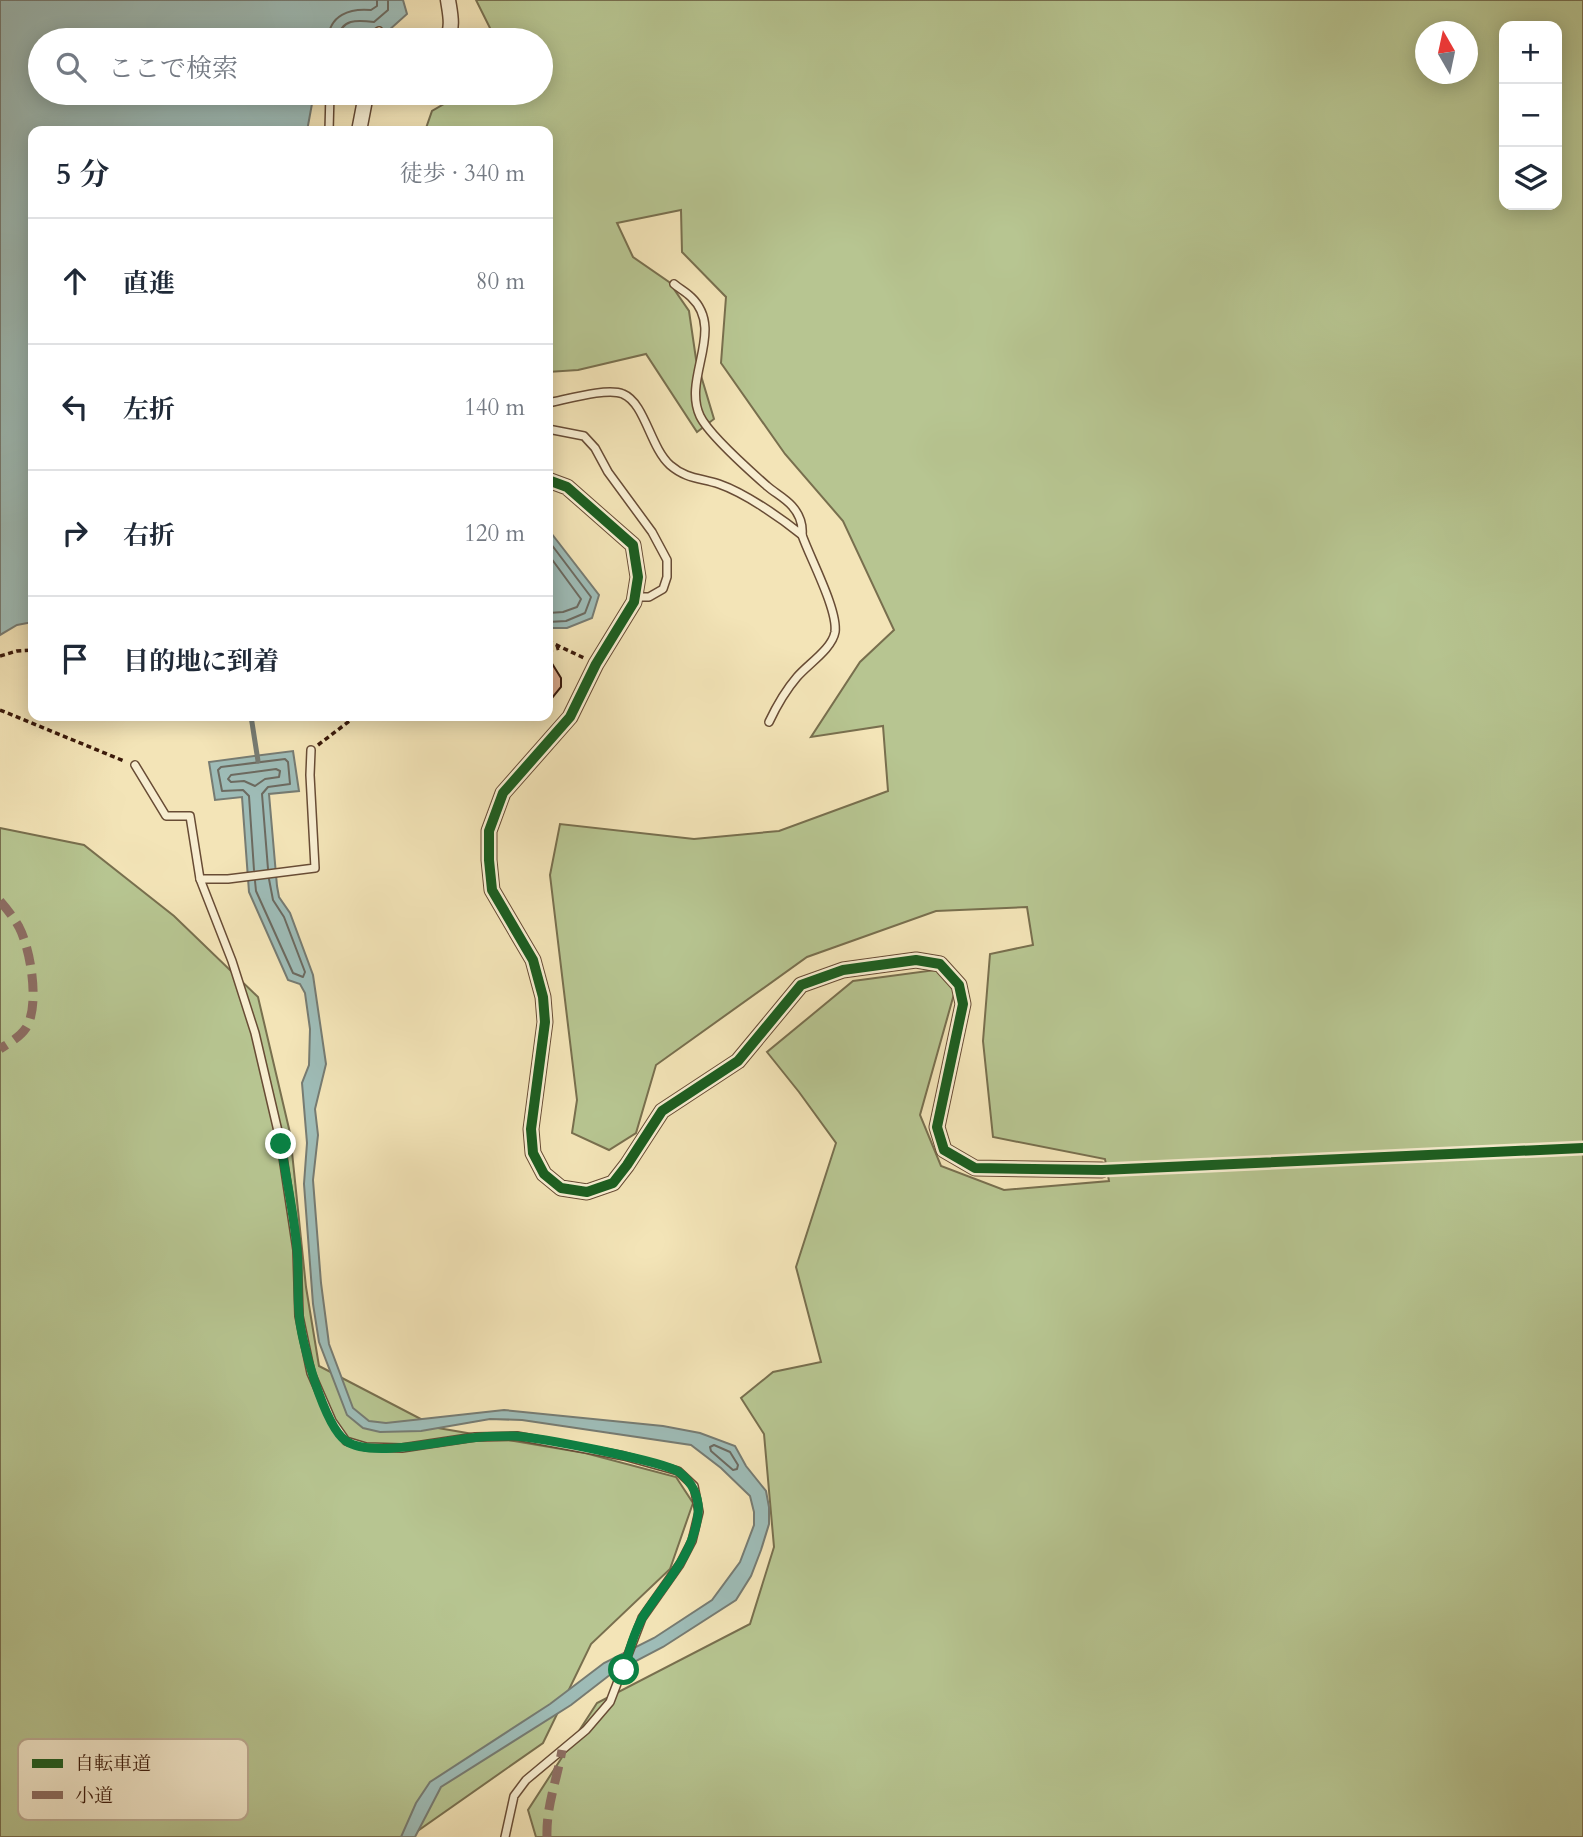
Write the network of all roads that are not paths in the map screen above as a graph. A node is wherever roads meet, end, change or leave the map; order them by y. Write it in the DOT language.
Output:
graph roads {
  1 [pos="448,0"];
  2 [pos="450,28"];
  3 [pos="330,105"];
  4 [pos="364,105"];
  5 [pos="329,126"];
  6 [pos="360,126"];
  7 [pos="674,284"];
  8 [pos="553,402"];
  9 [pos="553,430"];
  10 [pos="553,482"];
  11 [pos="802,536"];
  12 [pos="635,597"];
  13 [pos="769,722"];
  14 [pos="311,750"];
  15 [pos="135,765"];
  16 [pos="200,879"];
  17 [pos="1101,1170"];
  18 [pos="505,1837"];
  1 -- 2 [label="street"];
  3 -- 5 [label="lane"];
  4 -- 6 [label="street"];
  7 -- 11 [label="lane"];
  8 -- 11 [label="lane"];
  9 -- 12 [label="lane"];
  10 -- 12 [label="street"];
  11 -- 13 [label="lane"];
  12 -- 17 [label="street"];
  14 -- 16 [label="lane"];
  15 -- 16 [label="lane"];
  16 -- 18 [label="lane"];
}
